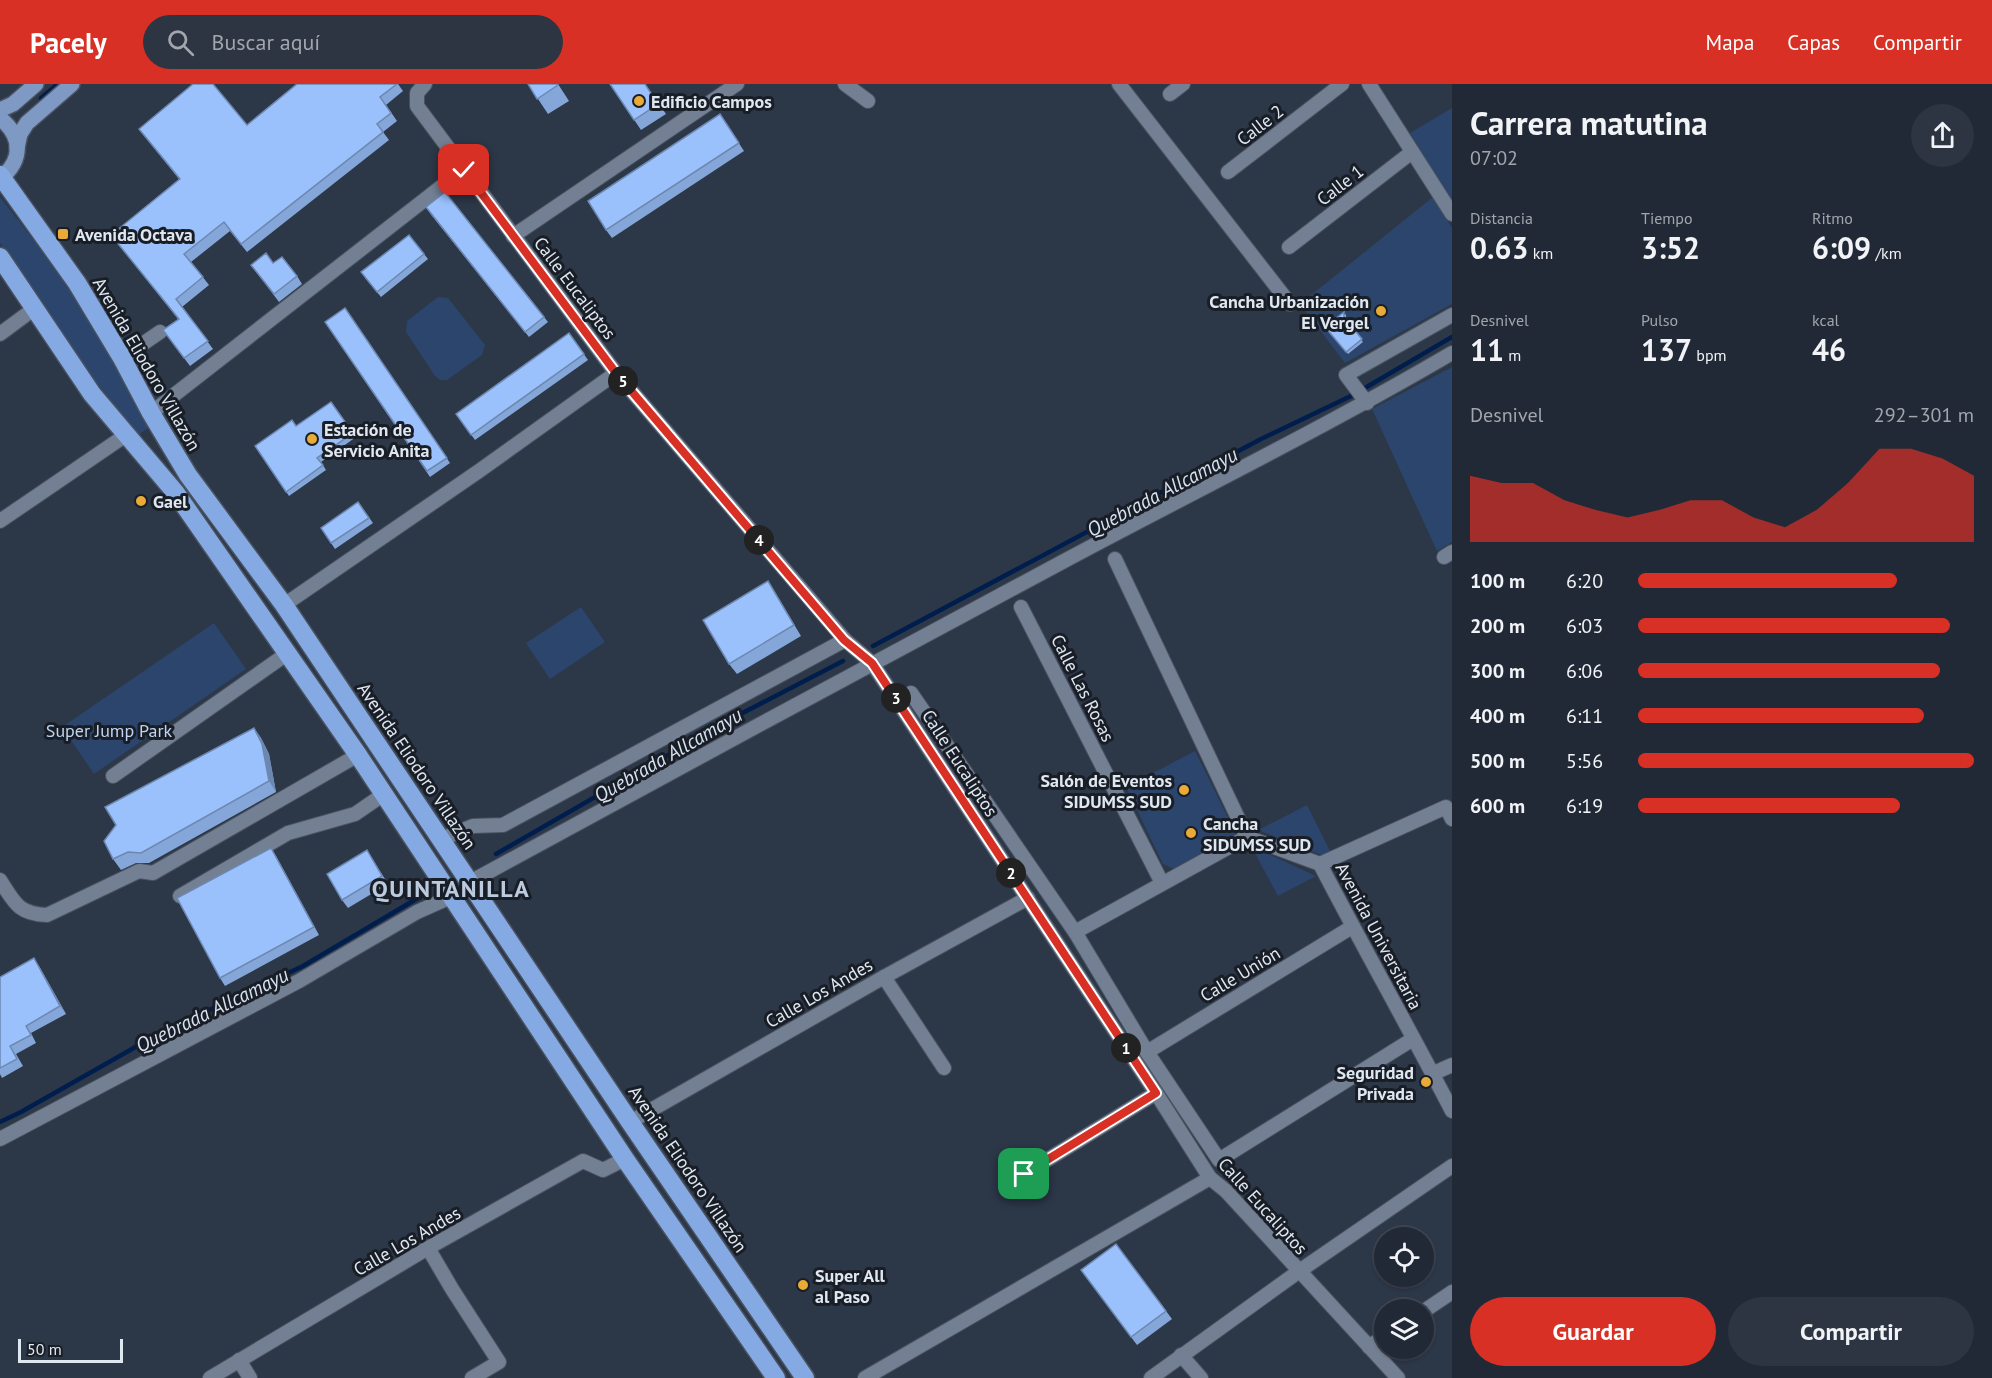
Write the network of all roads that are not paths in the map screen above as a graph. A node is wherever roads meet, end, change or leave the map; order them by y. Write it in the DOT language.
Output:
graph roads {
  1 [pos="36,84"];
  2 [pos="72,84"];
  3 [pos="737,84"];
  4 [pos="845,84"];
  5 [pos="1119,84"];
  6 [pos="1183,84"];
  7 [pos="1342,84"];
  8 [pos="1369,84"];
  9 [pos="421,88"];
  10 [pos="721,88"];
  11 [pos="1170,94"];
  12 [pos="868,100"];
  13 [pos="0,110"];
  14 [pos="0,118"];
  15 [pos="17,148"];
  16 [pos="1412,152"];
  17 [pos="464,170"];
  18 [pos="1228,172"];
  19 [pos="1,177"];
  20 [pos="1452,214"];
  21 [pos="513,236"];
  22 [pos="1289,247"];
  23 [pos="0,257"];
  24 [pos="1290,304"];
  25 [pos="35,308"];
  26 [pos="1452,315"];
  27 [pos="160,332"];
  28 [pos="0,334"];
  29 [pos="1452,353"];
  30 [pos="122,358"];
  31 [pos="616,373"];
  32 [pos="1365,400"];
  33 [pos="151,413"];
  34 [pos="126,435"];
  35 [pos="0,521"];
  36 [pos="1114,559"];
  37 [pos="284,605"];
  38 [pos="1021,607"];
  39 [pos="844,640"];
  40 [pos="288,653"];
  41 [pos="872,663"];
  42 [pos="911,693"];
  43 [pos="358,755"];
  44 [pos="113,776"];
  45 [pos="384,794"];
  46 [pos="1452,819"];
  47 [pos="1247,837"];
  48 [pos="442,839"];
  49 [pos="1320,864"];
  50 [pos="0,880"];
  51 [pos="470,882"];
  52 [pos="1162,883"];
  53 [pos="180,896"];
  54 [pos="453,896"];
  55 [pos="1028,898"];
  56 [pos="1352,927"];
  57 [pos="1076,932"];
  58 [pos="884,977"];
  59 [pos="1413,1040"];
  60 [pos="1147,1052"];
  61 [pos="1452,1065"];
  62 [pos="944,1068"];
  63 [pos="1434,1073"];
  64 [pos="1156,1093"];
  65 [pos="1452,1111"];
  66 [pos="630,1122"];
  67 [pos="0,1139"];
  68 [pos="625,1159"];
  69 [pos="1452,1166"];
  70 [pos="1024,1174"];
  71 [pos="1210,1178"];
  72 [pos="428,1248"];
  73 [pos="1298,1272"];
  74 [pos="1452,1292"];
  75 [pos="1434,1304"];
  76 [pos="1374,1343"];
  77 [pos="1369,1347"];
  78 [pos="1182,1355"];
  79 [pos="239,1360"];
  80 [pos="210,1378"];
  81 [pos="250,1378"];
  82 [pos="472,1378"];
  83 [pos="777,1378"];
  84 [pos="805,1378"];
  85 [pos="865,1378"];
  86 [pos="1151,1378"];
  87 [pos="1201,1378"];
  88 [pos="1398,1378"];
  1 -- 13 [label="main road"];
  2 -- 15 [label="main road"];
  3 -- 10 [label="street"];
  4 -- 12 [label="street"];
  5 -- 24 [label="street"];
  6 -- 11 [label="street"];
  7 -- 18 [label="street, Calle 2"];
  8 -- 16 [label="street"];
  9 -- 17 [label="street, Calle Eucaliptos"];
  10 -- 21 [label="street"];
  14 -- 15 [label="main road"];
  15 -- 19 [label="main road"];
  16 -- 20 [label="street"];
  16 -- 22 [label="street, Calle 1"];
  17 -- 21 [label="street, Calle Eucaliptos"];
  17 -- 33 [label="street"];
  19 -- 30 [label="highway, Avenida Eliodoro Villazón"];
  21 -- 31 [label="street, Calle Eucaliptos"];
  23 -- 25 [label="highway"];
  25 -- 28 [label="street"];
  25 -- 34 [label="highway"];
  26 -- 32 [label="street"];
  27 -- 30 [label="street"];
  29 -- 32 [label="street"];
  30 -- 33 [label="highway, Avenida Eliodoro Villazón"];
  31 -- 37 [label="street"];
  31 -- 39 [label="street, Calle Eucaliptos"];
  32 -- 41 [label="street"];
  33 -- 37 [label="highway, Avenida Eliodoro Villazón"];
  34 -- 35 [label="street"];
  34 -- 40 [label="highway"];
  36 -- 47 [label="street"];
  37 -- 48 [label="highway, Avenida Eliodoro Villazón"];
  38 -- 52 [label="street, Calle Las Rosas"];
  39 -- 41 [label="street, Calle Eucaliptos"];
  39 -- 48 [label="street"];
  40 -- 43 [label="highway"];
  40 -- 44 [label="street"];
  41 -- 51 [label="street"];
  41 -- 55 [label="street, Calle Eucaliptos"];
  42 -- 57 [label="street, Calle Eucaliptos"];
  43 -- 45 [label="highway"];
  43 -- 50 [label="street"];
  45 -- 53 [label="street"];
  45 -- 54 [label="highway"];
  46 -- 49 [label="street"];
  47 -- 49 [label="street, Avenida Universitaria"];
  47 -- 52 [label="street"];
  48 -- 51 [label="highway, Avenida Eliodoro Villazón"];
  49 -- 56 [label="street, Avenida Universitaria"];
  51 -- 66 [label="highway, Avenida Eliodoro Villazón"];
  52 -- 57 [label="street"];
  54 -- 67 [label="street"];
  54 -- 68 [label="highway"];
  55 -- 58 [label="street, Calle Los Andes"];
  55 -- 64 [label="street, Calle Eucaliptos"];
  56 -- 59 [label="street, Avenida Universitaria"];
  56 -- 60 [label="street, Calle Unión"];
  57 -- 60 [label="street, Calle Eucaliptos"];
  58 -- 62 [label="street"];
  58 -- 66 [label="street, Calle Los Andes"];
  59 -- 60 [label="street, Calle Eucaliptos"];
  59 -- 63 [label="street, Avenida Universitaria"];
  61 -- 63 [label="street"];
  63 -- 65 [label="street, Avenida Universitaria"];
  64 -- 70 [label="street"];
  64 -- 71 [label="street, Calle Eucaliptos"];
  66 -- 84 [label="highway, Avenida Eliodoro Villazón"];
  68 -- 72 [label="street, Calle Los Andes"];
  68 -- 83 [label="highway"];
  69 -- 73 [label="street"];
  71 -- 73 [label="street, Calle Eucaliptos"];
  71 -- 85 [label="street"];
  72 -- 79 [label="street, Calle Los Andes"];
  72 -- 82 [label="street"];
  73 -- 77 [label="street, Calle Eucaliptos"];
  73 -- 78 [label="street"];
  74 -- 75 [label="street"];
  76 -- 77 [label="street"];
  77 -- 88 [label="street, Calle Eucaliptos"];
  78 -- 86 [label="street"];
  78 -- 87 [label="street"];
  79 -- 80 [label="street, Calle Los Andes"];
  79 -- 81 [label="street"];
}
